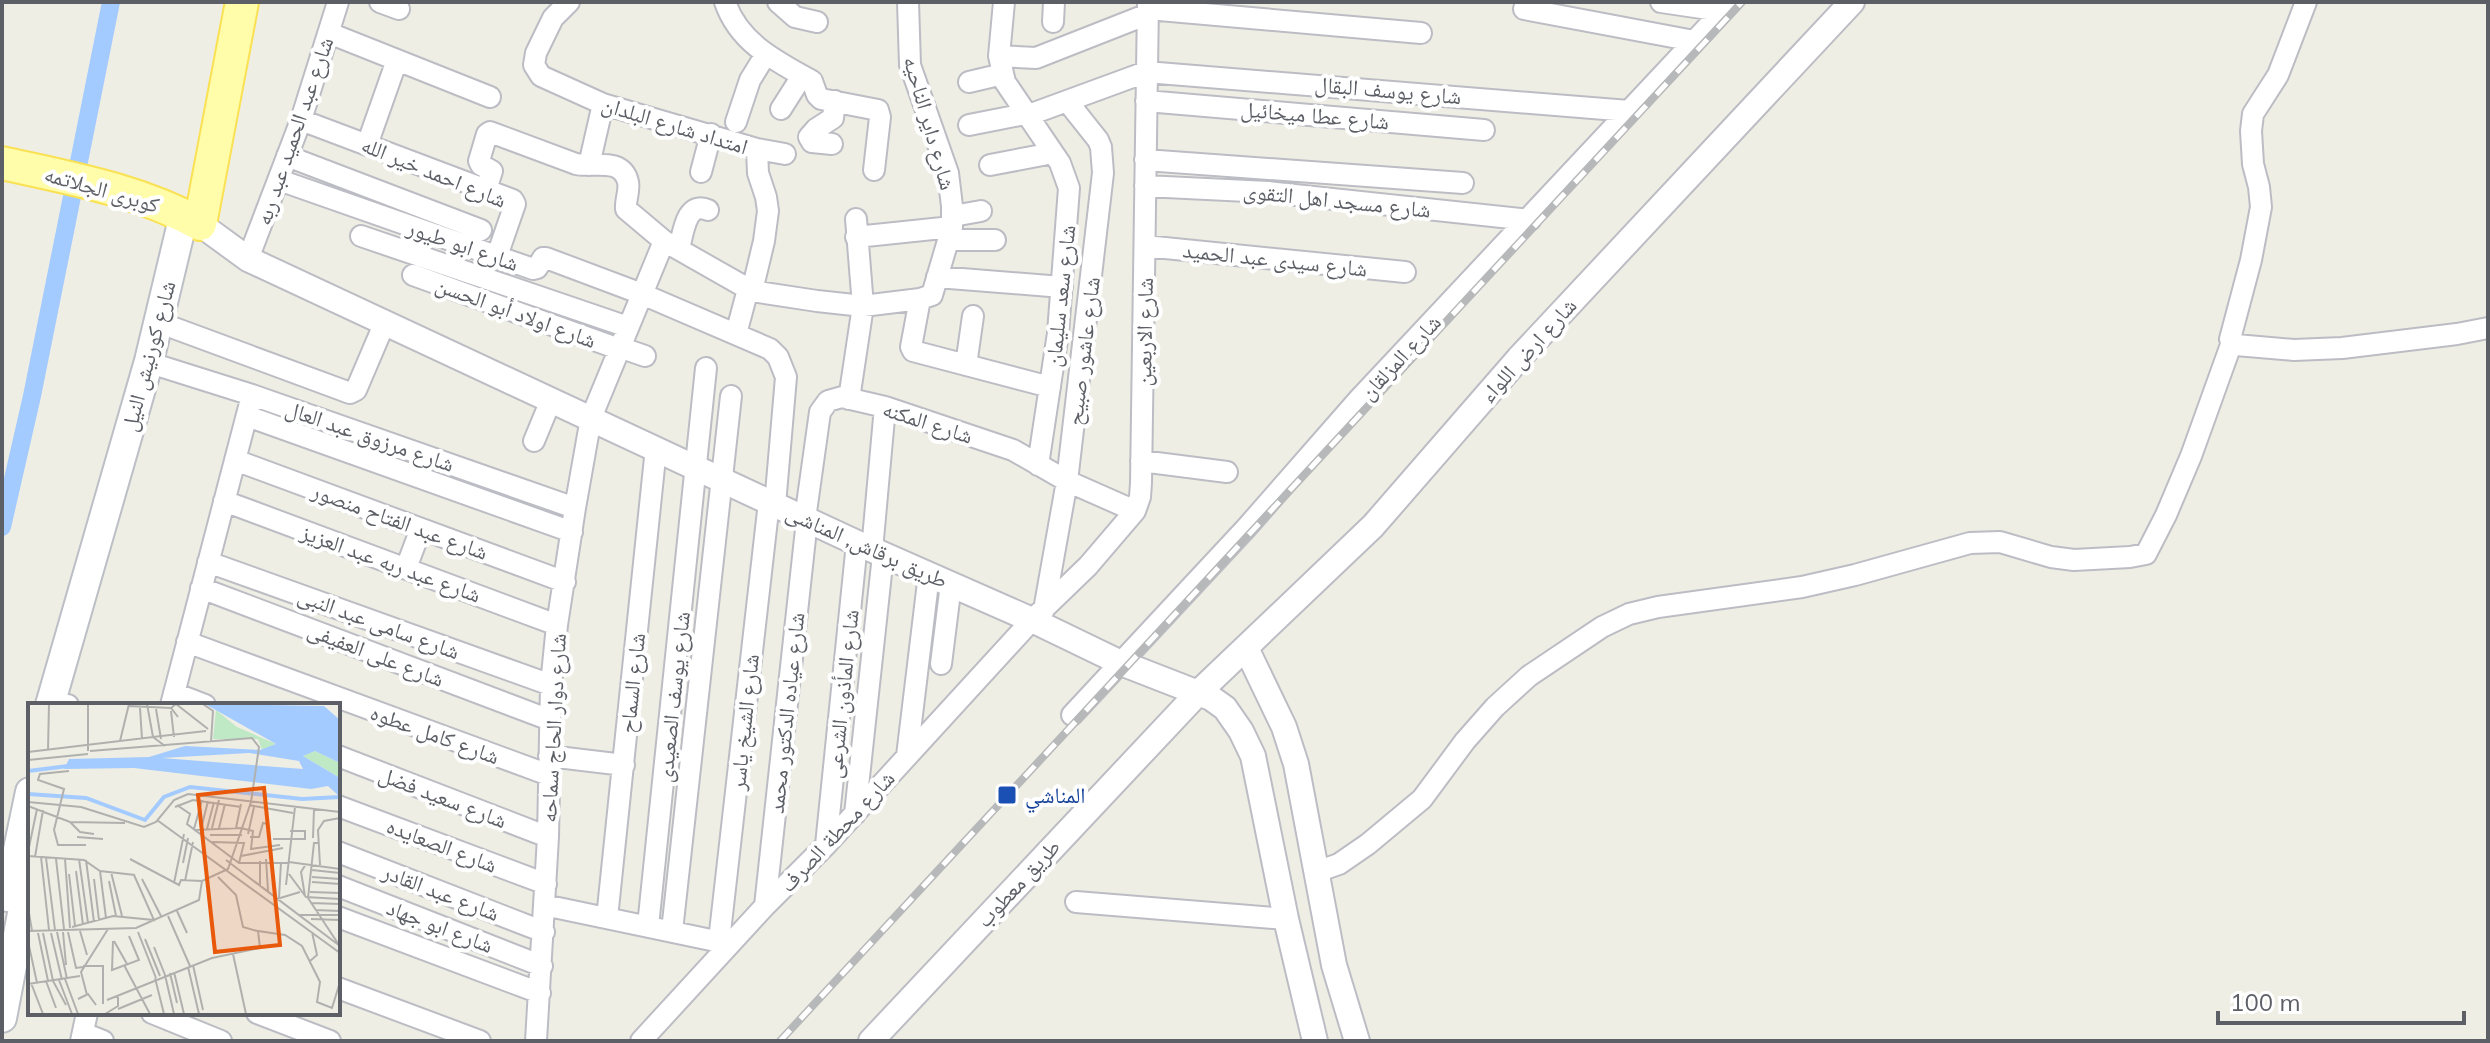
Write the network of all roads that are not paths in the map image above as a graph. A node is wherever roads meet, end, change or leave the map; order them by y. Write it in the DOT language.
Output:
graph roads {
  1 [pos="227,2"];
  2 [pos="242,2"];
  3 [pos="338,2"];
  4 [pos="569,2"];
  5 [pos="725,2"];
  6 [pos="778,2"];
  7 [pos="908,2"];
  8 [pos="1004,2"];
  9 [pos="1661,2"];
  10 [pos="1852,2"];
  11 [pos="2306,2"];
  12 [pos="1726,7"];
  13 [pos="1148,8"];
  14 [pos="1523,11"];
  15 [pos="817,22"];
  16 [pos="329,33"];
  17 [pos="1421,33"];
  18 [pos="1694,41"];
  19 [pos="766,54"];
  20 [pos="397,60"];
  21 [pos="1001,65"];
  22 [pos="1146,72"];
  23 [pos="802,76"];
  24 [pos="969,82"];
  25 [pos="490,97"];
  26 [pos="835,101"];
  27 [pos="1067,101"];
  28 [pos="1146,101"];
  29 [pos="603,104"];
  30 [pos="781,109"];
  31 [pos="1629,111"];
  32 [pos="1026,115"];
  33 [pos="301,120"];
  34 [pos="736,122"];
  35 [pos="969,125"];
  36 [pos="1484,130"];
  37 [pos="711,134"];
  38 [pos="832,144"];
  39 [pos="367,145"];
  40 [pos="757,149"];
  41 [pos="1053,153"];
  42 [pos="785,154"];
  43 [pos="287,156"];
  44 [pos="1145,160"];
  45 [pos="2,163"];
  46 [pos="589,165"];
  47 [pos="990,165"];
  48 [pos="874,170"];
  49 [pos="701,172"];
  50 [pos="279,180"];
  51 [pos="1463,183"];
  52 [pos="1145,186"];
  53 [pos="486,190"];
  54 [pos="708,210"];
  55 [pos="981,211"];
  56 [pos="192,220"];
  57 [pos="1530,220"];
  58 [pos="951,227"];
  59 [pos="481,230"];
  60 [pos="361,236"];
  61 [pos="995,240"];
  62 [pos="671,245"];
  63 [pos="1145,246"];
  64 [pos="497,256"];
  65 [pos="248,259"];
  66 [pos="1405,272"];
  67 [pos="413,275"];
  68 [pos="937,277"];
  69 [pos="1062,287"];
  70 [pos="750,290"];
  71 [pos="642,294"];
  72 [pos="920,299"];
  73 [pos="863,306"];
  74 [pos="973,316"];
  75 [pos="385,322"];
  76 [pos="628,327"];
  77 [pos="174,328"];
  78 [pos="2488,328"];
  79 [pos="736,334"];
  80 [pos="2232,342"];
  81 [pos="619,348"];
  82 [pos="645,356"];
  83 [pos="966,365"];
  84 [pos="163,367"];
  85 [pos="706,368"];
  86 [pos="1050,387"];
  87 [pos="252,395"];
  88 [pos="731,396"];
  89 [pos="849,399"];
  90 [pos="551,400"];
  91 [pos="885,407"];
  92 [pos="247,416"];
  93 [pos="591,418"];
  94 [pos="534,441"];
  95 [pos="132,446"];
  96 [pos="656,448"];
  97 [pos="235,460"];
  98 [pos="1141,461"];
  99 [pos="1038,465"];
  100 [pos="698,468"];
  101 [pos="1227,472"];
  102 [pos="722,479"];
  103 [pos="1067,481"];
  104 [pos="224,501"];
  105 [pos="772,503"];
  106 [pos="575,508"];
  107 [pos="1135,511"];
  108 [pos="806,519"];
  109 [pos="572,532"];
  110 [pos="417,539"];
  111 [pos="871,549"];
  112 [pos="208,562"];
  113 [pos="406,568"];
  114 [pos="940,579"];
  115 [pos="565,582"];
  116 [pos="201,588"];
  117 [pos="1038,615"];
  118 [pos="557,625"];
  119 [pos="187,642"];
  120 [pos="1241,653"];
  121 [pos="1121,663"];
  122 [pos="941,664"];
  123 [pos="67,672"];
  124 [pos="551,685"];
  125 [pos="1197,685"];
  126 [pos="172,699"];
  127 [pos="51,703"];
  128 [pos="68,703"];
  129 [pos="194,703"];
  130 [pos="1072,715"];
  131 [pos="550,720"];
  132 [pos="907,756"];
  133 [pos="340,757"];
  134 [pos="624,765"];
  135 [pos="549,766"];
  136 [pos="28,802"];
  137 [pos="340,807"];
  138 [pos="855,814"];
  139 [pos="548,837"];
  140 [pos="826,845"];
  141 [pos="340,853"];
  142 [pos="1316,872"];
  143 [pos="28,882"];
  144 [pos="340,887"];
  145 [pos="545,894"];
  146 [pos="1076,902"];
  147 [pos="765,906"];
  148 [pos="340,918"];
  149 [pos="607,918"];
  150 [pos="1286,919"];
  151 [pos="2,925"];
  152 [pos="648,926"];
  153 [pos="672,931"];
  154 [pos="544,932"];
  155 [pos="725,942"];
  156 [pos="542,966"];
  157 [pos="340,989"];
  158 [pos="540,993"];
  159 [pos="157,1015"];
  160 [pos="262,1015"];
  161 [pos="2,1018"];
  162 [pos="84,1029"];
  163 [pos="103,1041"];
  164 [pos="221,1041"];
  165 [pos="330,1041"];
  166 [pos="480,1041"];
  167 [pos="536,1041"];
  168 [pos="641,1041"];
  169 [pos="871,1041"];
  170 [pos="1315,1041"];
  171 [pos="1357,1041"];
  1 -- 56 [label="main road, شارع كورنيش النيل"];
  2 -- 56 [label="main road, شارع كورنيش النيل"];
  3 -- 16 [label="street, شارع عبد الحميد عبد ربه"];
  4 -- 29 [label="street, امتداد شارع البلدان"];
  5 -- 19 [label="street"];
  6 -- 15 [label="street"];
  7 -- 58 [label="street, شارع داير الناحيه"];
  8 -- 21 [label="street"];
  9 -- 12 [label="street"];
  10 -- 120 [label="street, شارع ارض اللواء"];
  11 -- 80 [label="street"];
  12 -- 18 [label="street, شارع المزلقان"];
  13 -- 17 [label="street"];
  13 -- 21 [label="street"];
  13 -- 22 [label="street, شارع الاربعين"];
  14 -- 18 [label="street"];
  16 -- 20 [label="street"];
  16 -- 33 [label="street, شارع عبد الحميد عبد ربه"];
  18 -- 31 [label="street, شارع المزلقان"];
  19 -- 23 [label="street"];
  19 -- 34 [label="street"];
  20 -- 25 [label="street"];
  20 -- 39 [label="street"];
  21 -- 24 [label="street"];
  21 -- 32 [label="street, شارع سعد سليمان"];
  22 -- 27 [label="street"];
  22 -- 28 [label="street, شارع الاربعين"];
  22 -- 31 [label="street, شارع يوسف البقال"];
  23 -- 26 [label="street"];
  23 -- 30 [label="street"];
  26 -- 38 [label="street"];
  26 -- 48 [label="street"];
  27 -- 32 [label="street"];
  27 -- 103 [label="street, شارع عاشور صبيح"];
  28 -- 36 [label="street, شارع عطا ميخائيل"];
  28 -- 44 [label="street, شارع الاربعين"];
  29 -- 37 [label="street, امتداد شارع البلدان"];
  29 -- 46 [label="street"];
  31 -- 57 [label="street, شارع المزلقان"];
  32 -- 35 [label="street"];
  32 -- 41 [label="street, شارع سعد سليمان"];
  33 -- 39 [label="street, شارع احمد خير الله"];
  33 -- 43 [label="street, شارع عبد الحميد عبد ربه"];
  37 -- 40 [label="street, امتداد شارع البلدان"];
  37 -- 49 [label="street"];
  39 -- 53 [label="street, شارع احمد خير الله"];
  40 -- 42 [label="street"];
  40 -- 70 [label="street, امتداد شارع البلدان"];
  41 -- 47 [label="street"];
  41 -- 69 [label="street, شارع سعد سليمان"];
  43 -- 50 [label="street, شارع عبد الحميد عبد ربه"];
  43 -- 59 [label="street"];
  44 -- 51 [label="street"];
  44 -- 52 [label="street, شارع الاربعين"];
  45 -- 56 [label="main road, كوبرى الجلاتمه"];
  46 -- 53 [label="street"];
  46 -- 62 [label="street"];
  50 -- 64 [label="street, شارع ابو طيور"];
  50 -- 65 [label="street, شارع عبد الحميد عبد ربه"];
  52 -- 57 [label="street, شارع مسجد اهل التقوى"];
  52 -- 63 [label="street, شارع الاربعين"];
  53 -- 64 [label="street, شارع احمد خير الله"];
  54 -- 62 [label="street"];
  55 -- 58 [label="street"];
  56 -- 65 [label="street, طريق برقاش, المناشى"];
  56 -- 77 [label="main road, شارع كورنيش النيل"];
  56 -- 95 [label="main road, شارع كورنيش النيل"];
  57 -- 121 [label="street, شارع المزلقان"];
  58 -- 61 [label="street"];
  58 -- 68 [label="street, شارع داير الناحيه"];
  58 -- 73 [label="street"];
  60 -- 76 [label="street"];
  62 -- 70 [label="street"];
  62 -- 71 [label="street"];
  63 -- 66 [label="street, شارع سيدى عبد الحميد"];
  63 -- 98 [label="street, شارع الاربعين"];
  64 -- 71 [label="street, شارع ابو طيور"];
  65 -- 75 [label="street, طريق برقاش, المناشى"];
  67 -- 81 [label="street, شارع اولاد أبو الحسن"];
  68 -- 69 [label="street"];
  68 -- 72 [label="street, شارع داير الناحيه"];
  69 -- 86 [label="street, شارع سعد سليمان"];
  70 -- 73 [label="street"];
  70 -- 79 [label="street, امتداد شارع البلدان"];
  71 -- 76 [label="street"];
  71 -- 79 [label="street, شارع الشيخ ياسر"];
  72 -- 73 [label="street"];
  72 -- 83 [label="street"];
  73 -- 89 [label="street"];
  74 -- 83 [label="street"];
  75 -- 77 [label="street"];
  75 -- 90 [label="street, طريق برقاش, المناشى"];
  76 -- 81 [label="street"];
  77 -- 84 [label="main road, شارع كورنيش النيل"];
  78 -- 80 [label="street"];
  79 -- 105 [label="street, شارع الشيخ ياسر"];
  80 -- 142 [label="street"];
  81 -- 82 [label="street, شارع اولاد أبو الحسن"];
  81 -- 93 [label="street"];
  83 -- 86 [label="street"];
  84 -- 87 [label="street, شارع مرزوق عبد العال"];
  84 -- 95 [label="main road, شارع كورنيش النيل"];
  85 -- 100 [label="street, شارع يوسف الصعيدى"];
  86 -- 99 [label="street, شارع سعد سليمان"];
  87 -- 92 [label="street"];
  87 -- 106 [label="street, شارع مرزوق عبد العال"];
  88 -- 102 [label="street"];
  89 -- 91 [label="street, شارع المكنه"];
  89 -- 108 [label="street"];
  90 -- 93 [label="street, طريق برقاش, المناشى"];
  90 -- 94 [label="street"];
  91 -- 99 [label="street, شارع المكنه"];
  91 -- 111 [label="street"];
  92 -- 97 [label="street"];
  92 -- 109 [label="street"];
  93 -- 96 [label="street, طريق برقاش, المناشى"];
  93 -- 106 [label="street, شارع دوار الحاج سماحه"];
  95 -- 123 [label="main road, شارع كورنيش النيل"];
  96 -- 100 [label="street, طريق برقاش, المناشى"];
  96 -- 134 [label="street, شارع السماح"];
  97 -- 104 [label="street"];
  97 -- 115 [label="street, شارع عبد الفتاح منصور"];
  98 -- 101 [label="street"];
  98 -- 107 [label="street, شارع الاربعين"];
  99 -- 103 [label="street, شارع المكنه"];
  100 -- 102 [label="street, طريق برقاش, المناشى"];
  100 -- 152 [label="street, شارع يوسف الصعيدى"];
  102 -- 105 [label="street, طريق برقاش, المناشى"];
  102 -- 153 [label="street"];
  103 -- 107 [label="street, شارع المكنه"];
  103 -- 117 [label="street, شارع عاشور صبيح"];
  104 -- 112 [label="street"];
  104 -- 113 [label="street, شارع عبد ربه عبد العزيز"];
  105 -- 108 [label="street, طريق برقاش, المناشى"];
  105 -- 155 [label="street, شارع الشيخ ياسر"];
  106 -- 109 [label="street, شارع دوار الحاج سماحه"];
  107 -- 117 [label="street"];
  108 -- 111 [label="street, طريق برقاش, المناشى"];
  108 -- 147 [label="street, شارع عياده الدكتور محمد"];
  109 -- 115 [label="street, شارع دوار الحاج سماحه"];
  110 -- 113 [label="street"];
  111 -- 114 [label="street, طريق برقاش, المناشى"];
  111 -- 138 [label="street"];
  111 -- 140 [label="street, شارع المأذون الشرعى"];
  112 -- 116 [label="street"];
  112 -- 124 [label="street, شارع سامى عبد النبى"];
  113 -- 118 [label="street, شارع عبد ربه عبد العزيز"];
  114 -- 117 [label="street, طريق برقاش, المناشى"];
  114 -- 122 [label="street"];
  114 -- 132 [label="street"];
  115 -- 118 [label="street, شارع دوار الحاج سماحه"];
  116 -- 119 [label="street"];
  116 -- 131 [label="street, شارع على العفيفى"];
  117 -- 121 [label="street, طريق برقاش, المناشى"];
  117 -- 132 [label="street, شارع محطة الصرف"];
  118 -- 124 [label="street, شارع دوار الحاج سماحه"];
  119 -- 126 [label="street"];
  119 -- 135 [label="street, شارع كامل عطوه"];
  120 -- 125 [label="street, شارع ارض اللواء"];
  120 -- 142 [label="street"];
  121 -- 125 [label="street, طريق برقاش, المناشى"];
  121 -- 130 [label="street, شارع المزلقان"];
  123 -- 127 [label="main road, شارع كورنيش النيل"];
  123 -- 128 [label="main road, شارع كورنيش النيل"];
  124 -- 131 [label="street, شارع دوار الحاج سماحه"];
  125 -- 150 [label="street, طريق برقاش, المناشى"];
  125 -- 169 [label="street, طريق معطوب"];
  126 -- 129 [label="street"];
  131 -- 135 [label="street, شارع دوار الحاج سماحه"];
  132 -- 138 [label="street, شارع محطة الصرف"];
  133 -- 139 [label="street, شارع سعيد فضل"];
  134 -- 135 [label="street, شارع كامل عطوه"];
  134 -- 149 [label="street, شارع السماح"];
  135 -- 139 [label="street, شارع دوار الحاج سماحه"];
  136 -- 151 [label="main road"];
  137 -- 145 [label="street, شارع الصعايده"];
  138 -- 140 [label="street, شارع محطة الصرف"];
  139 -- 145 [label="street, شارع دوار الحاج سماحه"];
  140 -- 147 [label="street, شارع محطة الصرف"];
  141 -- 154 [label="street, شارع عبد القادر"];
  142 -- 171 [label="street"];
  143 -- 161 [label="main road"];
  144 -- 156 [label="street, شارع ابو جهاد"];
  145 -- 149 [label="street, شارع الصعايده"];
  145 -- 154 [label="street, شارع دوار الحاج سماحه"];
  146 -- 150 [label="street"];
  147 -- 155 [label="street, شارع محطة الصرف"];
  148 -- 158 [label="street"];
  149 -- 152 [label="street, شارع الصعايده"];
  150 -- 170 [label="street, طريق برقاش, المناشى"];
  152 -- 153 [label="street, شارع الصعايده"];
  153 -- 155 [label="street, شارع الصعايده"];
  154 -- 156 [label="street, شارع دوار الحاج سماحه"];
  155 -- 168 [label="street, شارع محطة الصرف"];
  156 -- 158 [label="street, شارع دوار الحاج سماحه"];
  157 -- 166 [label="street"];
  158 -- 167 [label="street, شارع دوار الحاج سماحه"];
  159 -- 164 [label="street"];
  160 -- 165 [label="street"];
  162 -- 163 [label="street"];
}
